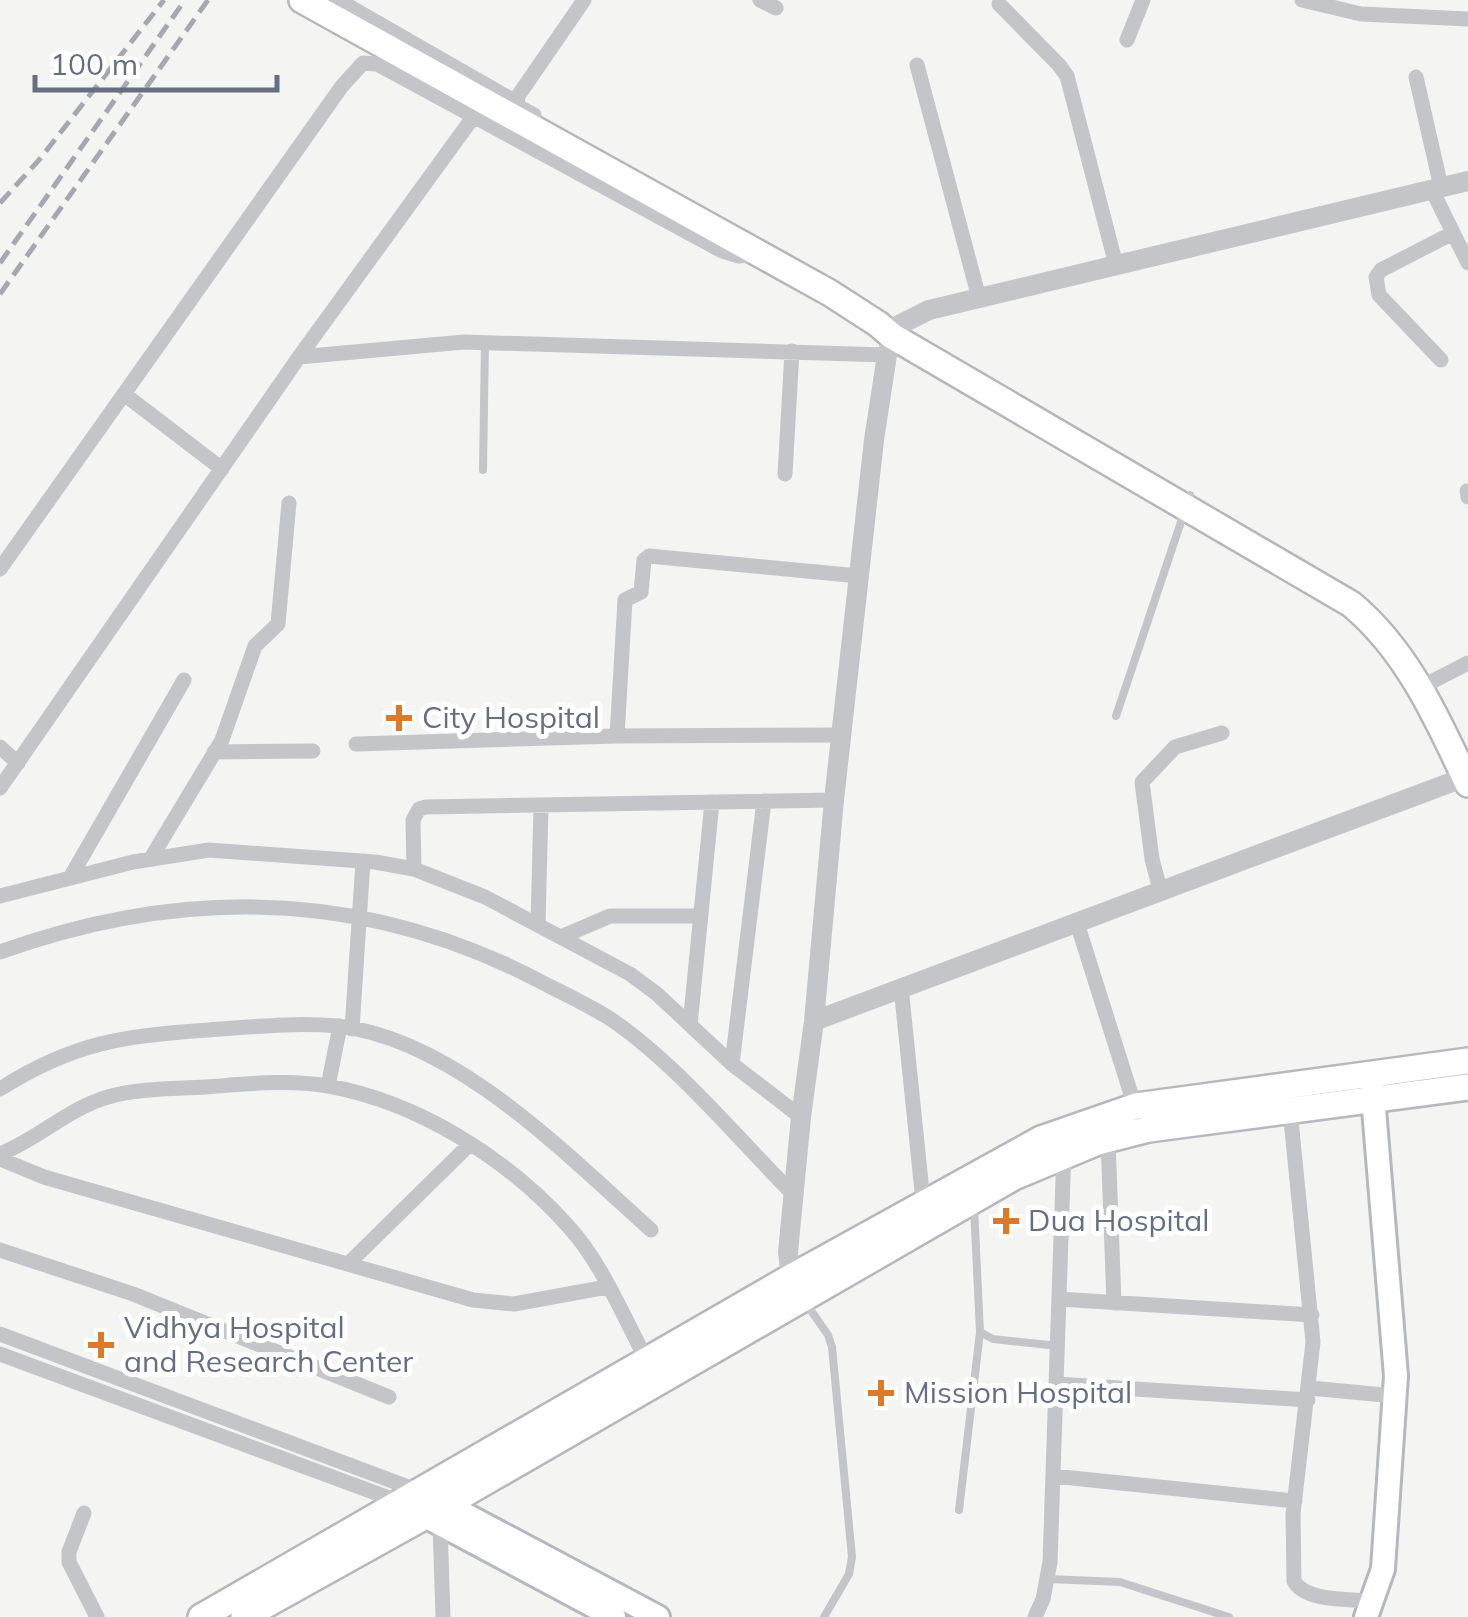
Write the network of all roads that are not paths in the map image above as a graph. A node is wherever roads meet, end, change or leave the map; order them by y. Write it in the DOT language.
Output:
graph roads {
  1 [pos="302,0"];
  2 [pos="338,0"];
  3 [pos="584,0"];
  4 [pos="760,0"];
  5 [pos="1144,0"];
  6 [pos="1302,0"];
  7 [pos="999,4"];
  8 [pos="776,8"];
  9 [pos="1468,19"];
  10 [pos="1127,40"];
  11 [pos="917,66"];
  12 [pos="1416,77"];
  13 [pos="516,102"];
  14 [pos="474,116"];
  15 [pos="1468,181"];
  16 [pos="1437,189"];
  17 [pos="1453,233"];
  18 [pos="759,254"];
  19 [pos="1468,263"];
  20 [pos="1116,265"];
  21 [pos="979,298"];
  22 [pos="888,336"];
  23 [pos="485,342"];
  24 [pos="792,351"];
  25 [pos="299,357"];
  26 [pos="1441,360"];
  27 [pos="124,394"];
  28 [pos="222,469"];
  29 [pos="483,470"];
  30 [pos="785,474"];
  31 [pos="1188,500"];
  32 [pos="289,503"];
  33 [pos="0,569"];
  34 [pos="859,576"];
  35 [pos="1468,663"];
  36 [pos="184,680"];
  37 [pos="1431,682"];
  38 [pos="1116,716"];
  39 [pos="1222,734"];
  40 [pos="842,735"];
  41 [pos="617,736"];
  42 [pos="356,744"];
  43 [pos="0,747"];
  44 [pos="313,751"];
  45 [pos="214,752"];
  46 [pos="18,763"];
  47 [pos="1467,772"];
  48 [pos="0,788"];
  49 [pos="834,800"];
  50 [pos="764,801"];
  51 [pos="712,802"];
  52 [pos="541,805"];
  53 [pos="151,858"];
  54 [pos="363,860"];
  55 [pos="414,869"];
  56 [pos="71,876"];
  57 [pos="1160,893"];
  58 [pos="0,896"];
  59 [pos="360,916"];
  60 [pos="701,916"];
  61 [pos="1076,923"];
  62 [pos="538,925"];
  63 [pos="561,937"];
  64 [pos="0,952"];
  65 [pos="900,987"];
  66 [pos="814,1021"];
  67 [pos="690,1025"];
  68 [pos="346,1028"];
  69 [pos="1468,1062"];
  70 [pos="732,1064"];
  71 [pos="328,1086"];
  72 [pos="1372,1087"];
  73 [pos="1468,1087"];
  74 [pos="0,1088"];
  75 [pos="1249,1104"];
  76 [pos="1290,1110"];
  77 [pos="801,1116"];
  78 [pos="1138,1119"];
  79 [pos="1108,1139"];
  80 [pos="1062,1143"];
  81 [pos="470,1144"];
  82 [pos="0,1156"];
  83 [pos="966,1192"];
  84 [pos="795,1196"];
  85 [pos="926,1216"];
  86 [pos="651,1230"];
  87 [pos="0,1250"];
  88 [pos="348,1264"];
  89 [pos="606,1287"];
  90 [pos="796,1287"];
  91 [pos="1060,1300"];
  92 [pos="1114,1303"];
  93 [pos="1312,1315"];
  94 [pos="980,1332"];
  95 [pos="0,1334"];
  96 [pos="1058,1346"];
  97 [pos="0,1354"];
  98 [pos="75,1362"];
  99 [pos="653,1371"];
  100 [pos="70,1380"];
  101 [pos="1056,1384"];
  102 [pos="1309,1394"];
  103 [pos="1395,1396"];
  104 [pos="389,1397"];
  105 [pos="172,1399"];
  106 [pos="166,1416"];
  107 [pos="1053,1476"];
  108 [pos="410,1496"];
  109 [pos="1295,1502"];
  110 [pos="960,1510"];
  111 [pos="84,1513"];
  112 [pos="438,1515"];
  113 [pos="315,1565"];
  114 [pos="1048,1579"];
  115 [pos="1369,1609"];
  116 [pos="98,1617"];
  117 [pos="201,1617"];
  118 [pos="244,1617"];
  119 [pos="444,1617"];
  120 [pos="614,1617"];
  121 [pos="658,1617"];
  122 [pos="824,1617"];
  123 [pos="1035,1617"];
  124 [pos="1229,1617"];
  1 -- 18 [label="main road"];
  2 -- 13 [label="street"];
  3 -- 13 [label="street"];
  4 -- 8 [label="street"];
  5 -- 10 [label="street"];
  6 -- 9 [label="street"];
  7 -- 20 [label="street"];
  11 -- 21 [label="street"];
  12 -- 16 [label="street"];
  13 -- 18 [label="street"];
  14 -- 18 [label="street"];
  14 -- 25 [label="street"];
  14 -- 27 [label="street"];
  15 -- 16 [label="street"];
  16 -- 17 [label="street"];
  16 -- 20 [label="street"];
  17 -- 19 [label="street"];
  17 -- 26 [label="street"];
  18 -- 22 [label="main road"];
  20 -- 21 [label="street"];
  21 -- 22 [label="street"];
  22 -- 24 [label="street"];
  22 -- 31 [label="main road"];
  22 -- 34 [label="street"];
  23 -- 24 [label="street"];
  23 -- 25 [label="street"];
  23 -- 29 [label="lane"];
  24 -- 30 [label="street"];
  25 -- 28 [label="street"];
  27 -- 28 [label="street"];
  27 -- 33 [label="street"];
  28 -- 46 [label="street"];
  31 -- 37 [label="main road"];
  31 -- 38 [label="lane"];
  31 -- 47 [label="main road"];
  32 -- 45 [label="street"];
  34 -- 40 [label="street"];
  34 -- 41 [label="street"];
  35 -- 37 [label="street"];
  36 -- 56 [label="street"];
  37 -- 47 [label="main road"];
  39 -- 57 [label="street"];
  40 -- 41 [label="street"];
  40 -- 49 [label="street"];
  41 -- 42 [label="street"];
  43 -- 46 [label="street"];
  44 -- 45 [label="street"];
  45 -- 53 [label="street"];
  46 -- 48 [label="street"];
  47 -- 57 [label="street"];
  49 -- 50 [label="street"];
  49 -- 66 [label="street"];
  50 -- 51 [label="street"];
  50 -- 70 [label="street"];
  51 -- 52 [label="street"];
  51 -- 60 [label="street"];
  52 -- 55 [label="street"];
  52 -- 62 [label="street"];
  53 -- 54 [label="street"];
  53 -- 56 [label="street"];
  54 -- 55 [label="street"];
  54 -- 59 [label="street"];
  55 -- 62 [label="street"];
  56 -- 58 [label="street"];
  57 -- 61 [label="street"];
  59 -- 64 [label="street"];
  59 -- 68 [label="street"];
  59 -- 84 [label="street"];
  60 -- 63 [label="street"];
  60 -- 67 [label="street"];
  61 -- 65 [label="street"];
  61 -- 78 [label="street"];
  62 -- 63 [label="street"];
  63 -- 67 [label="street"];
  65 -- 66 [label="street"];
  65 -- 85 [label="street"];
  66 -- 77 [label="street"];
  67 -- 70 [label="street"];
  68 -- 71 [label="street"];
  68 -- 74 [label="street"];
  68 -- 86 [label="street"];
  69 -- 72 [label="main road"];
  70 -- 77 [label="street"];
  71 -- 81 [label="street"];
  71 -- 82 [label="street"];
  72 -- 73 [label="main road"];
  72 -- 75 [label="main road"];
  72 -- 76 [label="main road"];
  72 -- 103 [label="main road"];
  75 -- 76 [label="main road"];
  75 -- 78 [label="main road"];
  76 -- 93 [label="street"];
  77 -- 84 [label="street"];
  78 -- 79 [label="main road"];
  78 -- 80 [label="main road"];
  79 -- 80 [label="main road"];
  79 -- 92 [label="street"];
  80 -- 83 [label="main road"];
  80 -- 91 [label="street"];
  81 -- 88 [label="street"];
  81 -- 89 [label="street"];
  82 -- 88 [label="street"];
  83 -- 85 [label="main road"];
  83 -- 94 [label="lane"];
  84 -- 90 [label="street"];
  85 -- 90 [label="main road"];
  87 -- 104 [label="street"];
  88 -- 89 [label="street"];
  89 -- 99 [label="street"];
  90 -- 99 [label="main road"];
  90 -- 122 [label="lane"];
  91 -- 92 [label="street"];
  91 -- 96 [label="street"];
  92 -- 93 [label="street"];
  93 -- 102 [label="street"];
  94 -- 96 [label="lane"];
  94 -- 110 [label="lane"];
  95 -- 98 [label="street"];
  96 -- 101 [label="street"];
  97 -- 100 [label="street"];
  98 -- 100 [label="street"];
  98 -- 105 [label="street"];
  99 -- 108 [label="main road"];
  99 -- 112 [label="main road"];
  100 -- 106 [label="street"];
  101 -- 102 [label="street"];
  101 -- 107 [label="street"];
  102 -- 103 [label="street"];
  102 -- 109 [label="street"];
  103 -- 115 [label="main road"];
  105 -- 106 [label="street"];
  105 -- 108 [label="street"];
  106 -- 108 [label="street"];
  107 -- 109 [label="street"];
  107 -- 114 [label="street"];
  108 -- 112 [label="main road"];
  108 -- 113 [label="main road"];
  109 -- 115 [label="street"];
  111 -- 116 [label="street"];
  112 -- 113 [label="main road"];
  112 -- 119 [label="street"];
  112 -- 120 [label="main road"];
  112 -- 121 [label="main road"];
  113 -- 117 [label="main road"];
  113 -- 118 [label="main road"];
  114 -- 123 [label="street"];
  114 -- 124 [label="lane"];
}
